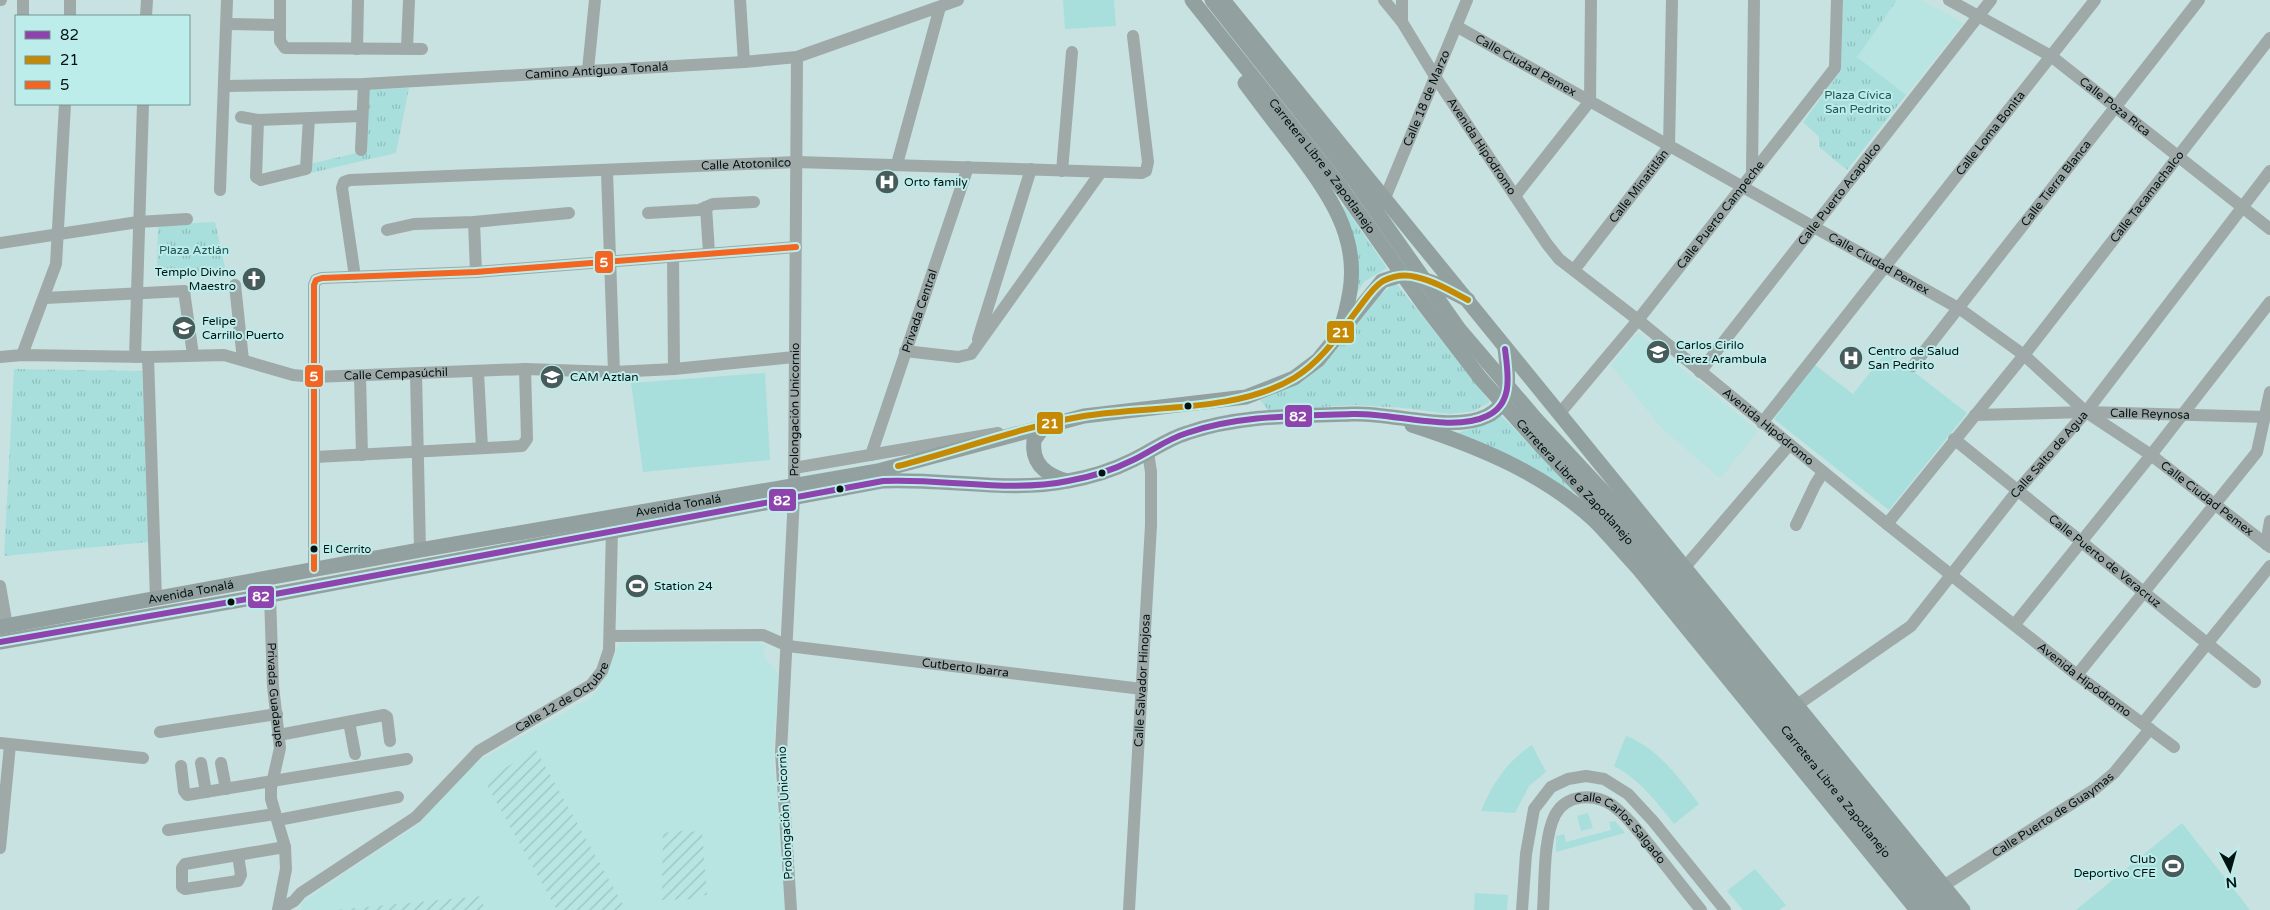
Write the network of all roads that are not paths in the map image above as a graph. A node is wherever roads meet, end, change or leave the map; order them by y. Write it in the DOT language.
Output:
graph roads {
  1 [pos="23,0"];
  2 [pos="70,0"];
  3 [pos="147,0"];
  4 [pos="227,0"];
  5 [pos="280,0"];
  6 [pos="358,0"];
  7 [pos="409,0"];
  8 [pos="595,0"];
  9 [pos="740,0"];
  10 [pos="958,0"];
  11 [pos="1182,0"];
  12 [pos="1192,0"];
  13 [pos="1212,0"];
  14 [pos="1223,0"];
  15 [pos="1384,0"];
  16 [pos="1402,0"];
  17 [pos="1467,0"];
  18 [pos="1591,0"];
  19 [pos="1672,0"];
  20 [pos="1754,0"];
  21 [pos="1837,0"];
  22 [pos="1949,0"];
  23 [pos="1991,0"];
  24 [pos="2095,0"];
  25 [pos="2200,0"];
  26 [pos="940,6"];
  27 [pos="23,15"];
  28 [pos="70,15"];
  29 [pos="146,15"];
  30 [pos="1978,16"];
  31 [pos="227,20"];
  32 [pos="280,21"];
  33 [pos="1402,22"];
  34 [pos="1456,26"];
  35 [pos="1133,36"];
  36 [pos="2270,38"];
  37 [pos="407,48"];
  38 [pos="357,49"];
  39 [pos="422,49"];
  40 [pos="1072,52"];
  41 [pos="2051,56"];
  42 [pos="797,57"];
  43 [pos="744,62"];
  44 [pos="588,70"];
  45 [pos="1436,78"];
  46 [pos="364,84"];
  47 [pos="225,86"];
  48 [pos="1590,101"];
  49 [pos="65,105"];
  50 [pos="143,105"];
  51 [pos="2116,107"];
  52 [pos="362,116"];
  53 [pos="241,117"];
  54 [pos="309,118"];
  55 [pos="258,120"];
  56 [pos="1669,147"];
  57 [pos="361,150"];
  58 [pos="2178,156"];
  59 [pos="797,162"];
  60 [pos="897,164"];
  61 [pos="968,167"];
  62 [pos="1031,169"];
  63 [pos="1062,171"];
  64 [pos="2270,171"];
  65 [pos="607,172"];
  66 [pos="1101,172"];
  67 [pos="1752,173"];
  68 [pos="1743,188"];
  69 [pos="220,190"];
  70 [pos="1515,196"];
  71 [pos="1385,198"];
  72 [pos="754,202"];
  73 [pos="2242,206"];
  74 [pos="706,207"];
  75 [pos="569,213"];
  76 [pos="648,213"];
  77 [pos="187,219"];
  78 [pos="138,222"];
  79 [pos="474,222"];
  80 [pos="1813,227"];
  81 [pos="2270,229"];
  82 [pos="387,230"];
  83 [pos="58,233"];
  84 [pos="0,243"];
  85 [pos="796,247"];
  86 [pos="709,253"];
  87 [pos="673,256"];
  88 [pos="611,262"];
  89 [pos="1885,267"];
  90 [pos="1574,270"];
  91 [pos="476,272"];
  92 [pos="355,277"];
  93 [pos="235,285"];
  94 [pos="135,295"];
  95 [pos="45,298"];
  96 [pos="1468,300"];
  97 [pos="2270,302"];
  98 [pos="1960,309"];
  99 [pos="1638,320"];
  100 [pos="1335,339"];
  101 [pos="1505,349"];
  102 [pos="905,351"];
  103 [pos="974,351"];
  104 [pos="22,355"];
  105 [pos="193,355"];
  106 [pos="2024,355"];
  107 [pos="0,357"];
  108 [pos="135,357"];
  109 [pos="148,357"];
  110 [pos="794,357"];
  111 [pos="243,360"];
  112 [pos="1913,366"];
  113 [pos="525,369"];
  114 [pos="674,369"];
  115 [pos="478,372"];
  116 [pos="614,372"];
  117 [pos="1700,372"];
  118 [pos="416,374"];
  119 [pos="360,376"];
  120 [pos="314,377"];
  121 [pos="2270,392"];
  122 [pos="2086,412"];
  123 [pos="1560,413"];
  124 [pos="1975,416"];
  125 [pos="2181,416"];
  126 [pos="1389,417"];
  127 [pos="2266,417"];
  128 [pos="1762,423"];
  129 [pos="1039,427"];
  130 [pos="1954,439"];
  131 [pos="1789,445"];
  132 [pos="482,448"];
  133 [pos="418,451"];
  134 [pos="1148,452"];
  135 [pos="362,455"];
  136 [pos="871,455"];
  137 [pos="2151,455"];
  138 [pos="315,457"];
  139 [pos="794,468"];
  140 [pos="1823,472"];
  141 [pos="1068,482"];
  142 [pos="2018,490"];
  143 [pos="794,491"];
  144 [pos="2216,504"];
  145 [pos="2270,521"];
  146 [pos="1887,524"];
  147 [pos="1796,526"];
  148 [pos="612,530"];
  149 [pos="2081,541"];
  150 [pos="2268,546"];
  151 [pos="420,550"];
  152 [pos="2270,566"];
  153 [pos="1685,567"];
  154 [pos="314,569"];
  155 [pos="1951,574"];
  156 [pos="0,586"];
  157 [pos="2144,592"];
  158 [pos="270,595"];
  159 [pos="156,599"];
  160 [pos="2015,624"];
  161 [pos="3,626"];
  162 [pos="611,636"];
  163 [pos="0,642"];
  164 [pos="2207,643"];
  165 [pos="788,646"];
  166 [pos="2078,675"];
  167 [pos="1745,680"];
  168 [pos="2255,682"];
  169 [pos="1142,690"];
  170 [pos="1797,705"];
  171 [pos="277,714"];
  172 [pos="349,722"];
  173 [pos="2147,726"];
  174 [pos="160,732"];
  175 [pos="279,735"];
  176 [pos="390,741"];
  177 [pos="5,744"];
  178 [pos="2174,747"];
  179 [pos="355,754"];
  180 [pos="143,758"];
  181 [pos="407,759"];
  182 [pos="201,762"];
  183 [pos="221,763"];
  184 [pos="181,766"];
  185 [pos="274,780"];
  186 [pos="1818,788"];
  187 [pos="226,789"];
  188 [pos="206,792"];
  189 [pos="398,797"];
  190 [pos="276,817"];
  191 [pos="168,830"];
  192 [pos="285,847"];
  193 [pos="0,848"];
  194 [pos="238,855"];
  195 [pos="1944,886"];
  196 [pos="276,908"];
  197 [pos="792,910"];
  198 [pos="1129,910"];
  199 [pos="1522,910"];
  200 [pos="1543,910"];
  201 [pos="1701,910"];
  202 [pos="1724,910"];
  203 [pos="1917,910"];
  204 [pos="1932,910"];
  205 [pos="1948,910"];
  206 [pos="1963,910"];
  1 -- 27 [label="street"];
  2 -- 28 [label="street"];
  3 -- 29 [label="street"];
  4 -- 31 [label="street"];
  5 -- 32 [label="street"];
  6 -- 38 [label="street"];
  7 -- 37 [label="street"];
  8 -- 44 [label="street"];
  9 -- 43 [label="street"];
  10 -- 26 [label="street, Camino Antiguo a Tonalá"];
  11 -- 100 [label="main road"];
  12 -- 167 [label="main road, Carretera Libre a Zapotlanejo"];
  13 -- 205 [label="main road, Carretera Libre a Zapotlanejo"];
  14 -- 71 [label="main road, Carretera Libre a Zapotlanejo"];
  15 -- 33 [label="street, Avenida Hipódromo"];
  16 -- 33 [label="street"];
  17 -- 34 [label="street, Calle 18 de Marzo"];
  18 -- 48 [label="street"];
  19 -- 56 [label="street, Calle Minatitlán"];
  20 -- 67 [label="street"];
  21 -- 67 [label="street, Calle Puerto Campeche"];
  22 -- 30 [label="street, Calle Poza Rica"];
  23 -- 30 [label="street, Calle Puerto Acapulco"];
  24 -- 41 [label="street, Calle Loma Bonita"];
  25 -- 51 [label="street, Calle Tierra Blanca"];
  26 -- 42 [label="street, Camino Antiguo a Tonalá"];
  26 -- 60 [label="street"];
  30 -- 41 [label="street, Calle Poza Rica"];
  30 -- 80 [label="street, Calle Puerto Acapulco"];
  31 -- 32 [label="street"];
  31 -- 47 [label="street"];
  32 -- 38 [label="street"];
  33 -- 45 [label="street, Avenida Hipódromo"];
  34 -- 45 [label="street, Calle 18 de Marzo"];
  34 -- 48 [label="street, Calle Ciudad Pemex"];
  35 -- 66 [label="street, Calle Atotonilco"];
  36 -- 58 [label="street, Calle Tacamachalco"];
  37 -- 38 [label="street"];
  37 -- 39 [label="street"];
  40 -- 63 [label="street"];
  41 -- 51 [label="street, Calle Poza Rica"];
  41 -- 89 [label="street, Calle Loma Bonita"];
  42 -- 43 [label="street, Camino Antiguo a Tonalá"];
  42 -- 59 [label="street, Prolongación Unicornio"];
  43 -- 44 [label="street, Camino Antiguo a Tonalá"];
  44 -- 46 [label="street, Camino Antiguo a Tonalá"];
  45 -- 70 [label="street, Avenida Hipódromo"];
  45 -- 71 [label="street, Calle 18 de Marzo"];
  46 -- 47 [label="street, Camino Antiguo a Tonalá"];
  46 -- 52 [label="street"];
  47 -- 69 [label="street"];
  48 -- 56 [label="street, Calle Ciudad Pemex"];
  48 -- 70 [label="street"];
  49 -- 83 [label="street"];
  50 -- 78 [label="street"];
  51 -- 58 [label="street, Calle Poza Rica"];
  51 -- 98 [label="street, Calle Tierra Blanca"];
  52 -- 54 [label="street"];
  52 -- 57 [label="street"];
  53 -- 55 [label="street"];
  54 -- 55 [label="street"];
  54 -- 55 [label="street"];
  56 -- 68 [label="street, Calle Ciudad Pemex"];
  56 -- 90 [label="street, Calle Minatitlán"];
  58 -- 73 [label="street, Calle Poza Rica"];
  58 -- 106 [label="street, Calle Tacamachalco"];
  59 -- 60 [label="street, Calle Atotonilco"];
  59 -- 65 [label="street, Calle Atotonilco"];
  59 -- 85 [label="street, Prolongación Unicornio"];
  60 -- 61 [label="street, Calle Atotonilco"];
  61 -- 62 [label="street, Calle Atotonilco"];
  61 -- 102 [label="street, Privada Central"];
  62 -- 63 [label="street, Calle Atotonilco"];
  62 -- 103 [label="street"];
  63 -- 66 [label="street, Calle Atotonilco"];
  64 -- 73 [label="street, Calle Salto de Agua"];
  65 -- 88 [label="street"];
  65 -- 92 [label="street, Calle Atotonilco"];
  66 -- 103 [label="street"];
  67 -- 68 [label="street, Calle Puerto Campeche"];
  68 -- 80 [label="street, Calle Ciudad Pemex"];
  68 -- 99 [label="street, Calle Puerto Campeche"];
  70 -- 90 [label="street, Avenida Hipódromo"];
  71 -- 96 [label="main road, Carretera Libre a Zapotlanejo"];
  72 -- 74 [label="street"];
  73 -- 81 [label="street, Calle Poza Rica"];
  73 -- 122 [label="street, Calle Salto de Agua"];
  74 -- 76 [label="street"];
  74 -- 86 [label="street"];
  75 -- 79 [label="street"];
  77 -- 78 [label="street"];
  78 -- 83 [label="street"];
  78 -- 94 [label="street"];
  79 -- 82 [label="street"];
  79 -- 91 [label="street"];
  80 -- 89 [label="street, Calle Ciudad Pemex"];
  80 -- 117 [label="street, Calle Puerto Acapulco"];
  83 -- 84 [label="street"];
  83 -- 95 [label="street"];
  85 -- 86 [label="street"];
  85 -- 110 [label="street, Prolongación Unicornio"];
  86 -- 87 [label="street"];
  87 -- 88 [label="street"];
  87 -- 114 [label="street"];
  88 -- 91 [label="street"];
  88 -- 116 [label="street"];
  89 -- 98 [label="street, Calle Ciudad Pemex"];
  89 -- 128 [label="street, Calle Loma Bonita"];
  90 -- 99 [label="street, Avenida Hipódromo"];
  91 -- 92 [label="street"];
  92 -- 120 [label="street"];
  93 -- 111 [label="street"];
  94 -- 95 [label="street"];
  94 -- 105 [label="street"];
  94 -- 108 [label="street"];
  95 -- 104 [label="street"];
  96 -- 100 [label="main road, Avenida Tonalá"];
  96 -- 101 [label="main road, Carretera Libre a Zapotlanejo"];
  97 -- 125 [label="street"];
  98 -- 106 [label="street, Calle Ciudad Pemex"];
  98 -- 112 [label="street, Calle Tierra Blanca"];
  99 -- 117 [label="street, Avenida Hipódromo"];
  99 -- 123 [label="street, Calle Puerto Campeche"];
  100 -- 129 [label="main road, Avenida Tonalá"];
  101 -- 123 [label="main road, Carretera Libre a Zapotlanejo"];
  101 -- 126 [label="main road"];
  102 -- 103 [label="street"];
  102 -- 136 [label="street, Privada Central"];
  104 -- 107 [label="street, Calle Cempasúchil"];
  104 -- 108 [label="street, Calle Cempasúchil"];
  105 -- 109 [label="street, Calle Cempasúchil"];
  105 -- 111 [label="street, Calle Cempasúchil"];
  106 -- 122 [label="street, Calle Ciudad Pemex"];
  106 -- 124 [label="street, Calle Tacamachalco"];
  108 -- 109 [label="street, Calle Cempasúchil"];
  109 -- 159 [label="street"];
  110 -- 114 [label="street, Calle Cempasúchil"];
  110 -- 139 [label="street, Prolongación Unicornio"];
  111 -- 120 [label="street, Calle Cempasúchil"];
  113 -- 115 [label="street, Calle Cempasúchil"];
  113 -- 116 [label="street, Calle Cempasúchil"];
  113 -- 132 [label="street"];
  114 -- 116 [label="street, Calle Cempasúchil"];
  115 -- 118 [label="street, Calle Cempasúchil"];
  115 -- 132 [label="street"];
  117 -- 128 [label="street, Avenida Hipódromo"];
  118 -- 119 [label="street, Calle Cempasúchil"];
  118 -- 133 [label="street"];
  119 -- 120 [label="street, Calle Cempasúchil"];
  119 -- 135 [label="street"];
  120 -- 138 [label="street"];
  121 -- 127 [label="street"];
  122 -- 124 [label="street, Calle Reynosa"];
  122 -- 125 [label="street, Calle Reynosa"];
  122 -- 137 [label="street, Calle Ciudad Pemex"];
  122 -- 142 [label="street, Calle Salto de Agua"];
  123 -- 153 [label="main road, Carretera Libre a Zapotlanejo"];
  124 -- 130 [label="street, Calle Tacamachalco"];
  125 -- 127 [label="street, Calle Reynosa"];
  125 -- 137 [label="street"];
  126 -- 134 [label="main road, Avenida Tonalá"];
  126 -- 186 [label="main road, Carretera Libre a Zapotlanejo"];
  127 -- 144 [label="street"];
  128 -- 131 [label="street, Avenida Hipódromo"];
  129 -- 136 [label="street"];
  129 -- 141 [label="main road"];
  129 -- 143 [label="main road, Avenida Tonalá"];
  130 -- 142 [label="street, Calle Puerto de Veracruz"];
  130 -- 146 [label="street, Calle Tacamachalco"];
  131 -- 140 [label="street, Avenida Hipódromo"];
  131 -- 153 [label="street"];
  132 -- 133 [label="street"];
  133 -- 135 [label="street"];
  133 -- 151 [label="street"];
  134 -- 141 [label="main road, Avenida Tonalá"];
  134 -- 169 [label="street, Calle Salvador Hinojosa"];
  135 -- 138 [label="street"];
  136 -- 139 [label="street"];
  137 -- 144 [label="street, Calle Ciudad Pemex"];
  137 -- 149 [label="street"];
  138 -- 154 [label="street"];
  139 -- 143 [label="street, Prolongación Unicornio"];
  140 -- 146 [label="street, Avenida Hipódromo"];
  140 -- 147 [label="street"];
  141 -- 143 [label="main road, Avenida Tonalá"];
  142 -- 149 [label="street, Calle Puerto de Veracruz"];
  142 -- 155 [label="street, Calle Salto de Agua"];
  143 -- 148 [label="main road, Avenida Tonalá"];
  143 -- 151 [label="main road, Avenida Tonalá"];
  143 -- 165 [label="street, Prolongación Unicornio"];
  144 -- 150 [label="street, Calle Ciudad Pemex"];
  144 -- 157 [label="street"];
  145 -- 150 [label="street"];
  146 -- 155 [label="street, Avenida Hipódromo"];
  148 -- 158 [label="main road, Avenida Tonalá"];
  148 -- 162 [label="street, Calle 12 de Octubre"];
  149 -- 157 [label="street, Calle Puerto de Veracruz"];
  149 -- 160 [label="street"];
  151 -- 154 [label="main road, Avenida Tonalá"];
  152 -- 164 [label="street, Calle Puerto de Guaymas"];
  153 -- 170 [label="main road, Carretera Libre a Zapotlanejo"];
  154 -- 159 [label="main road, Avenida Tonalá"];
  155 -- 160 [label="street, Avenida Hipódromo"];
  155 -- 170 [label="street, Calle Salto de Agua"];
  156 -- 161 [label="street"];
  157 -- 164 [label="street, Calle Puerto de Veracruz"];
  157 -- 166 [label="street"];
  158 -- 163 [label="main road, Avenida Tonalá"];
  158 -- 171 [label="street, Privada Guadaupe"];
  159 -- 161 [label="main road, Avenida Tonalá"];
  160 -- 166 [label="street, Avenida Hipódromo"];
  162 -- 165 [label="street, Cutberto Ibarra"];
  162 -- 196 [label="street, Calle 12 de Octubre"];
  164 -- 168 [label="street, Calle Puerto de Veracruz"];
  164 -- 173 [label="street, Calle Puerto de Guaymas"];
  165 -- 169 [label="street, Cutberto Ibarra"];
  165 -- 197 [label="street, Prolongación Unicornio"];
  166 -- 173 [label="street, Avenida Hipódromo"];
  167 -- 186 [label="main road"];
  167 -- 204 [label="main road, Carretera Libre a Zapotlanejo"];
  169 -- 198 [label="street, Calle Salvador Hinojosa"];
  170 -- 195 [label="main road, Carretera Libre a Zapotlanejo"];
  171 -- 174 [label="street"];
  171 -- 175 [label="street, Privada Guadaupe"];
  172 -- 175 [label="street"];
  172 -- 176 [label="street"];
  172 -- 179 [label="street"];
  173 -- 178 [label="street, Avenida Hipódromo"];
  173 -- 195 [label="street, Calle Puerto de Guaymas"];
  175 -- 185 [label="street, Privada Guadaupe"];
  177 -- 180 [label="street"];
  177 -- 193 [label="street"];
  181 -- 185 [label="street"];
  182 -- 188 [label="street"];
  183 -- 187 [label="street"];
  184 -- 188 [label="street"];
  185 -- 187 [label="street"];
  185 -- 190 [label="street, Privada Guadaupe"];
  186 -- 203 [label="main road, Carretera Libre a Zapotlanejo"];
  187 -- 188 [label="street"];
  189 -- 190 [label="street"];
  190 -- 191 [label="street"];
  190 -- 192 [label="street, Privada Guadaupe"];
  192 -- 194 [label="street"];
  192 -- 196 [label="street, Privada Guadaupe"];
  194 -- 194 [label="street"];
  195 -- 206 [label="main road, Carretera Libre a Zapotlanejo"];
  199 -- 202 [label="street"];
  200 -- 201 [label="street, Calle Carlos Salgado"];
}
